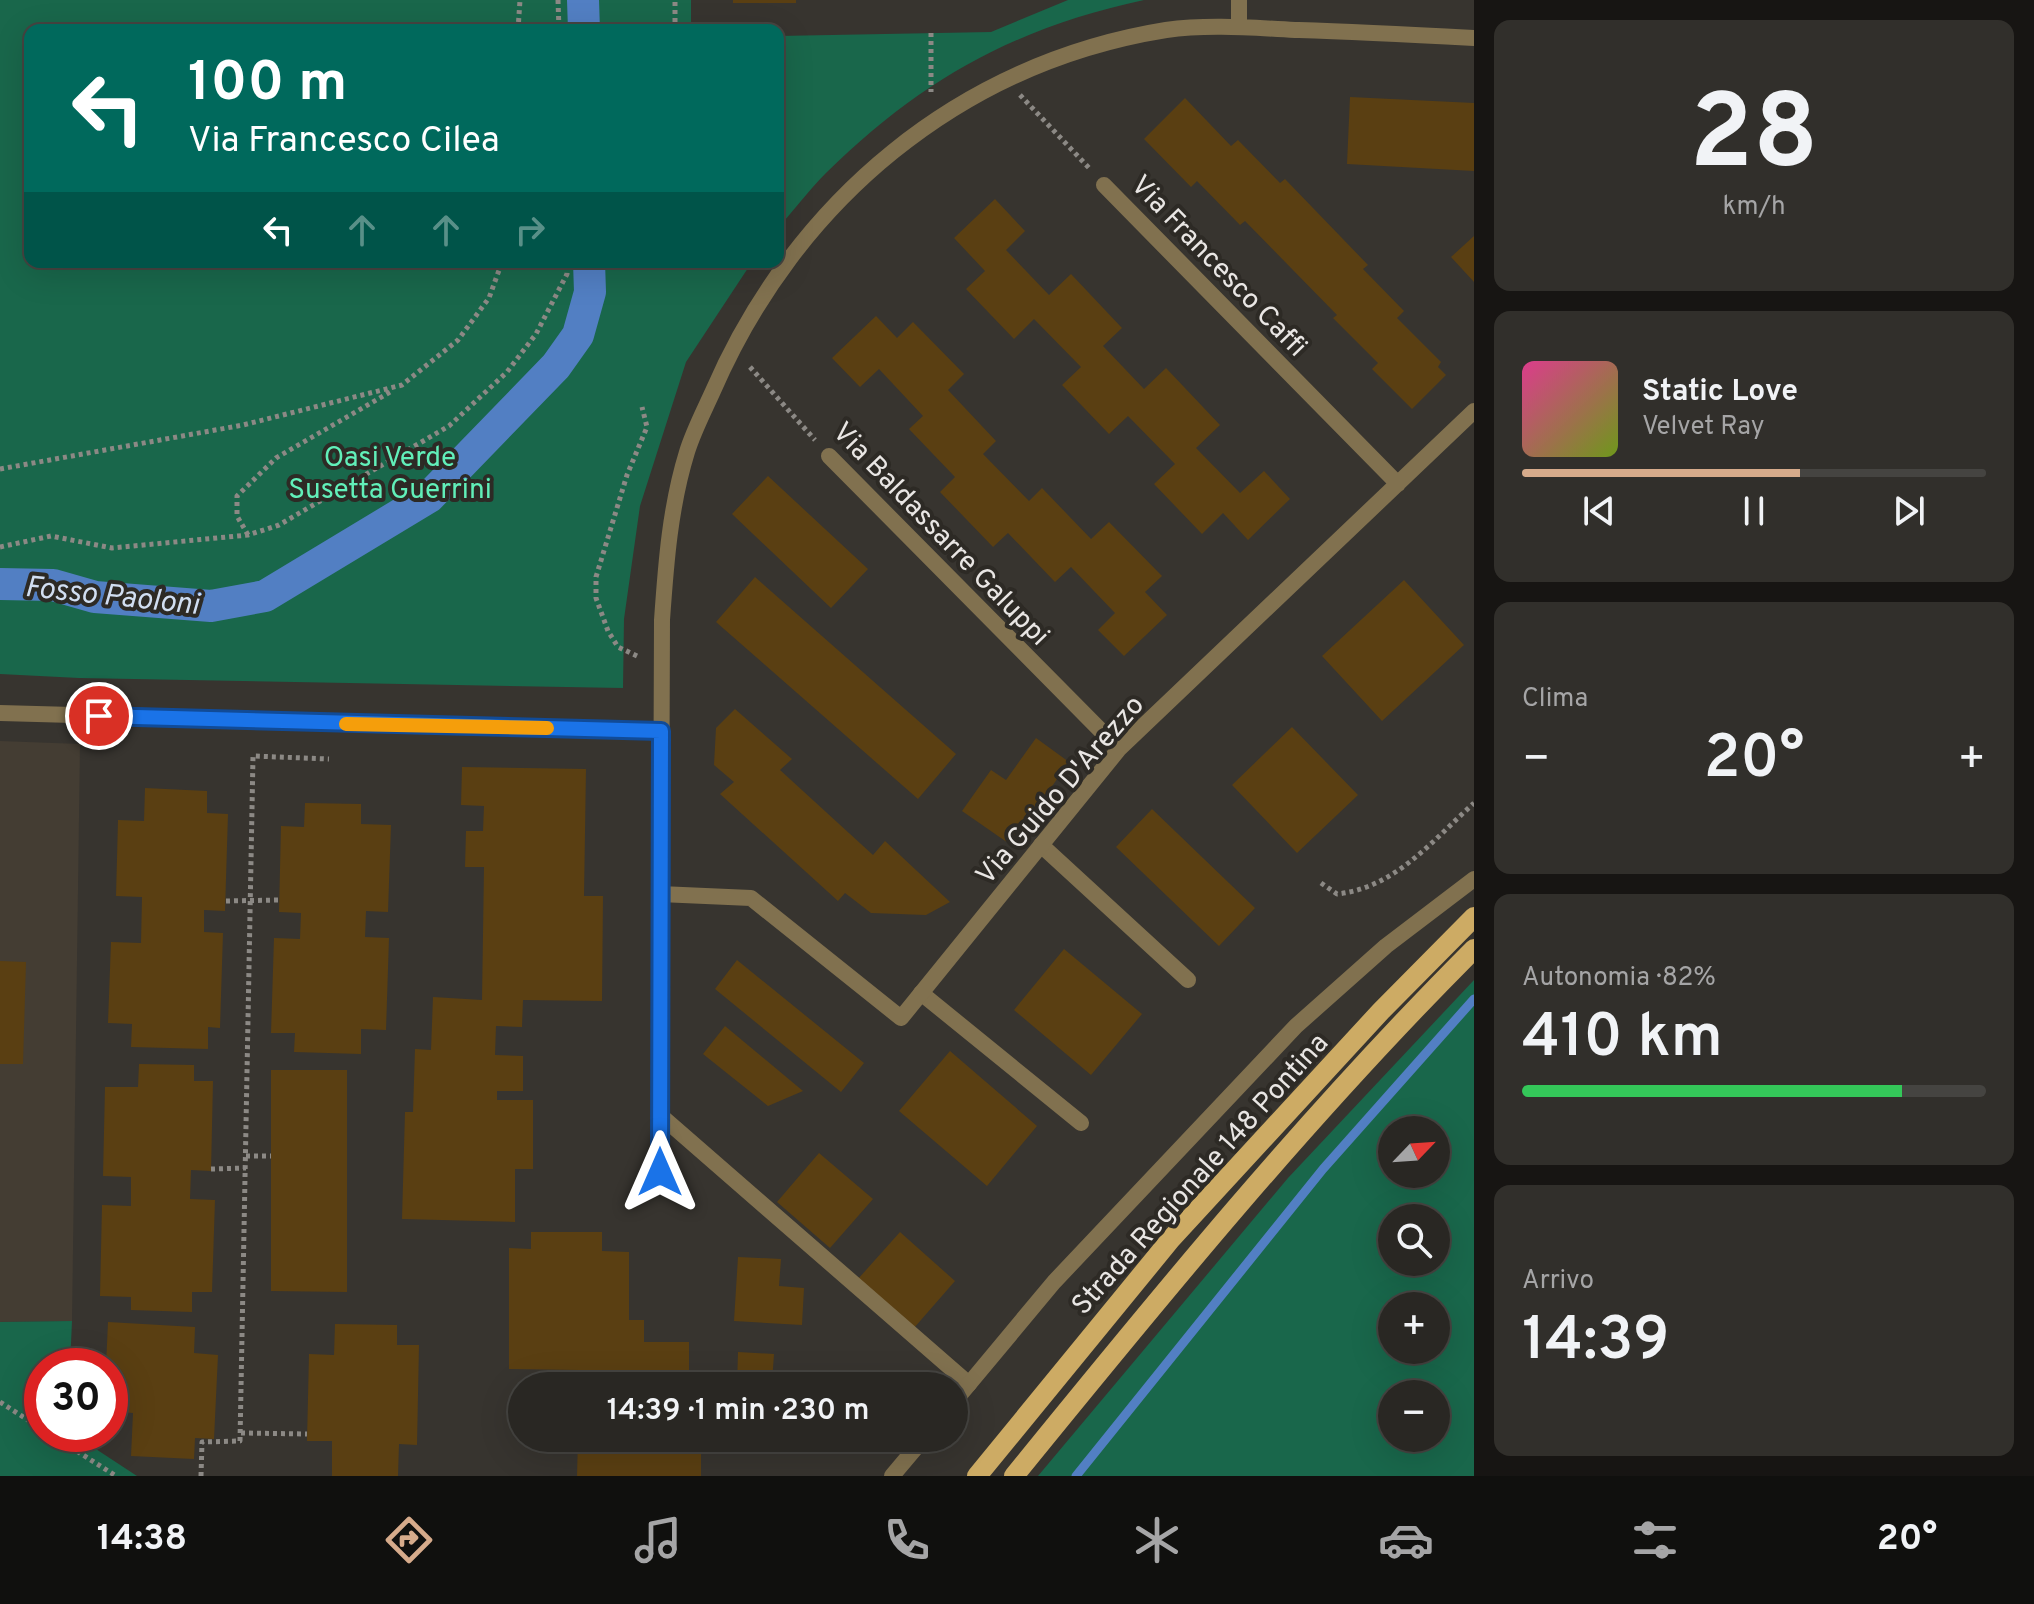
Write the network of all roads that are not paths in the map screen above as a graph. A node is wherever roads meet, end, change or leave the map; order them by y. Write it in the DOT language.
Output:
graph roads {
  1 [pos="1239,0"];
  2 [pos="1239,27"];
  3 [pos="1474,38"];
  4 [pos="1104,185"];
  5 [pos="784,266"];
  6 [pos="782,268"];
  7 [pos="1474,411"];
  8 [pos="829,456"];
  9 [pos="1398,484"];
  10 [pos="0,713"];
  11 [pos="661,731"];
  12 [pos="1119,749"];
  13 [pos="1041,845"];
  14 [pos="1474,879"];
  15 [pos="660,894"];
  16 [pos="1474,917"];
  17 [pos="1474,949"];
  18 [pos="1188,980"];
  19 [pos="921,993"];
  20 [pos="660,1115"];
  21 [pos="1081,1123"];
  22 [pos="660,1172"];
  23 [pos="969,1384"];
  24 [pos="912,1452"];
  25 [pos="892,1476"];
  26 [pos="977,1476"];
  27 [pos="1014,1476"];
  1 -- 2 [label="street"];
  2 -- 3 [label="street"];
  2 -- 5 [label="street"];
  4 -- 9 [label="street, Via Francesco Caffi"];
  6 -- 11 [label="street"];
  7 -- 9 [label="street, Via Guido D'Arezzo"];
  8 -- 12 [label="street, Via Baldassarre Galuppi"];
  9 -- 12 [label="street, Via Guido D'Arezzo"];
  10 -- 11 [label="street"];
  11 -- 15 [label="street"];
  12 -- 13 [label="street, Via Guido D'Arezzo"];
  13 -- 18 [label="street"];
  13 -- 19 [label="street, Via Guido D'Arezzo"];
  14 -- 23 [label="street"];
  15 -- 19 [label="street, Via Guido D'Arezzo"];
  15 -- 20 [label="street"];
  16 -- 26 [label="main road, Strada Regionale 148 Pontina"];
  17 -- 27 [label="main road, Strada Regionale 148 Pontina"];
  19 -- 21 [label="street"];
  20 -- 22 [label="street"];
  20 -- 23 [label="street"];
  24 -- 25 [label="street"];
}
